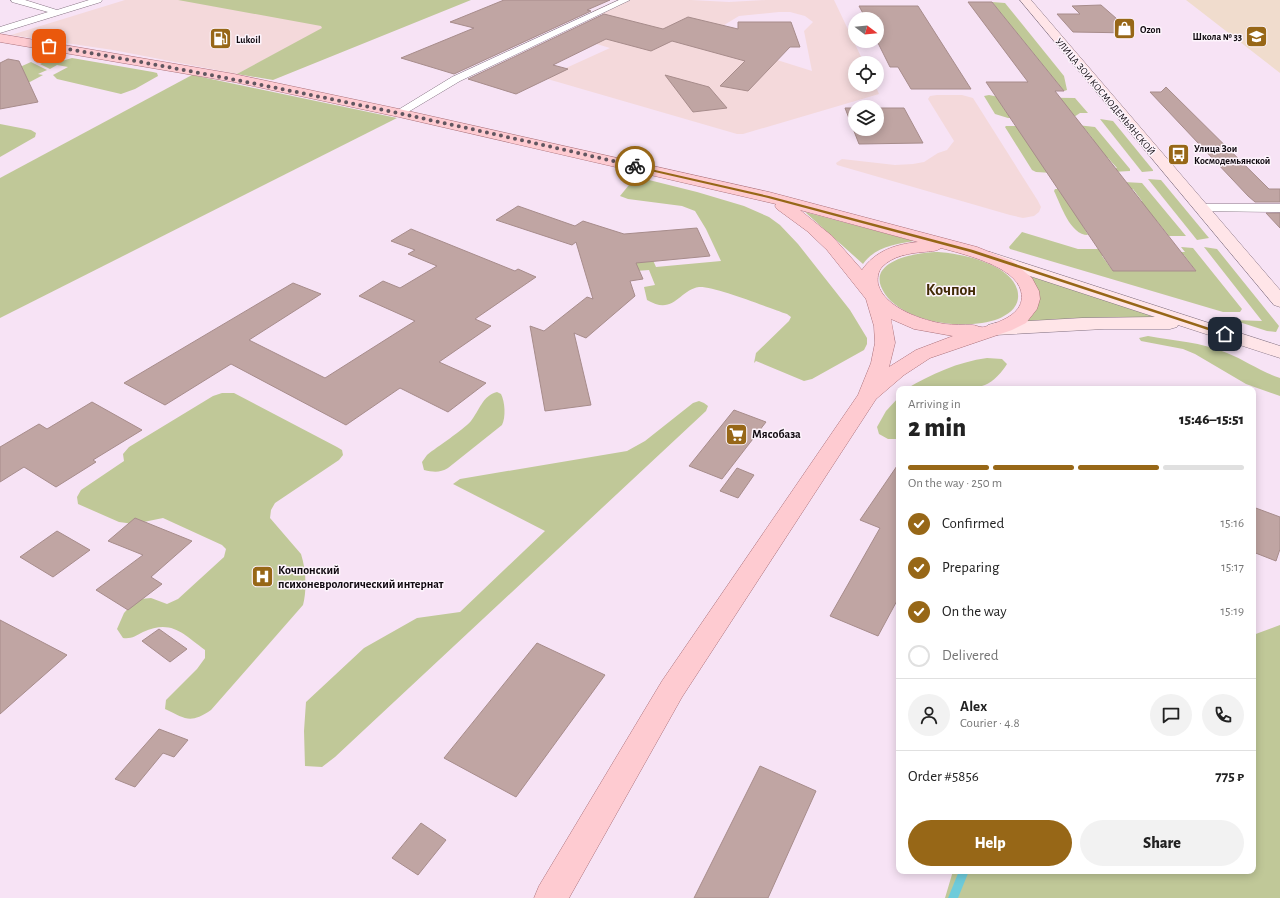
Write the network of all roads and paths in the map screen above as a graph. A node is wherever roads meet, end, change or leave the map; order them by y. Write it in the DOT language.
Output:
graph roads {
  1 [pos="15,0"];
  2 [pos="98,0"];
  3 [pos="626,0"];
  4 [pos="1025,0"];
  5 [pos="56,12"];
  6 [pos="0,30"];
  7 [pos="0,38"];
  8 [pos="399,113"];
  9 [pos="769,197"];
  10 [pos="1201,208"];
  11 [pos="1280,208"];
  12 [pos="971,251"];
  13 [pos="874,297"];
  14 [pos="1280,301"];
  15 [pos="1195,324"];
  16 [pos="995,330"];
  17 [pos="1280,352"];
  18 [pos="868,395"];
  19 [pos="551,898"];
  1 -- 5 [label="street"];
  2 -- 5 [label="street"];
  3 -- 8 [label="street"];
  4 -- 10 [label="street, УЛИЦА ЗОИ КОСМОДЕМЬЯНСКОЙ"];
  5 -- 6 [label="street"];
  7 -- 8 [label="main road"];
  8 -- 9 [label="main road"];
  9 -- 12 [label="main road"];
  9 -- 13 [label="main road"];
  10 -- 11 [label="street"];
  10 -- 14 [label="street, УЛИЦА ЗОИ КОСМОДЕМЬЯНСКОЙ"];
  12 -- 13 [label="main road"];
  12 -- 15 [label="street"];
  12 -- 16 [label="main road"];
  13 -- 16 [label="main road"];
  13 -- 18 [label="main road"];
  15 -- 16 [label="street"];
  15 -- 17 [label="street"];
  16 -- 18 [label="main road"];
  18 -- 19 [label="main road"];
}
